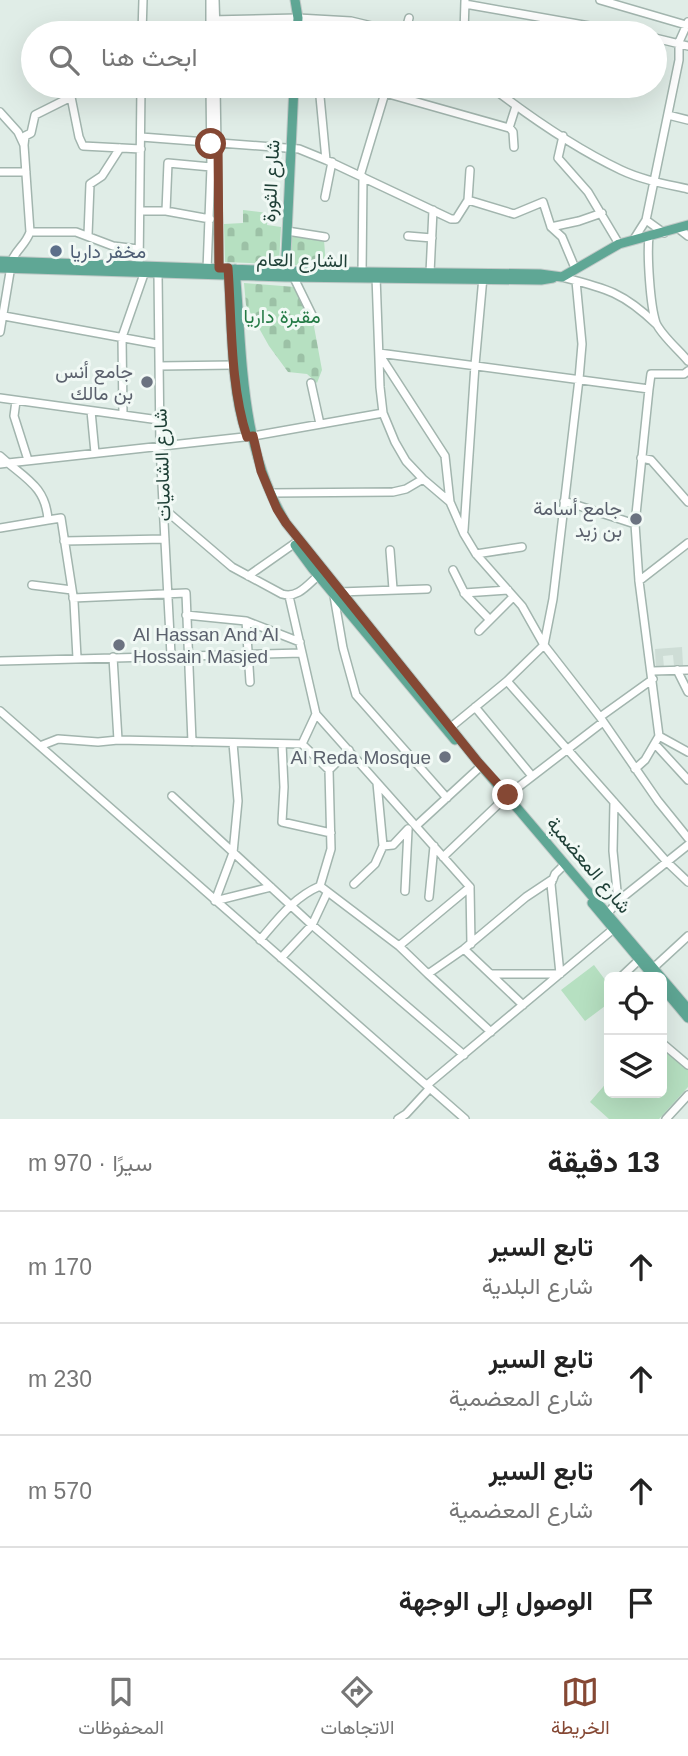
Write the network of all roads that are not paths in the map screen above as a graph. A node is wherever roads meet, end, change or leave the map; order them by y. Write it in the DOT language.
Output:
graph roads {
  1 [pos="143,0"];
  2 [pos="213,0"];
  3 [pos="295,0"];
  4 [pos="600,0"];
  5 [pos="465,2"];
  6 [pos="298,18"];
  7 [pos="410,18"];
  8 [pos="262,19"];
  9 [pos="213,20"];
  10 [pos="142,21"];
  11 [pos="298,21"];
  12 [pos="351,21"];
  13 [pos="409,21"];
  14 [pos="464,21"];
  15 [pos="566,21"];
  16 [pos="687,23"];
  17 [pos="667,40"];
  18 [pos="679,42"];
  19 [pos="688,46"];
  20 [pos="69,98"];
  21 [pos="71,98"];
  22 [pos="141,98"];
  23 [pos="210,98"];
  24 [pos="216,98"];
  25 [pos="293,98"];
  26 [pos="321,98"];
  27 [pos="383,98"];
  28 [pos="402,98"];
  29 [pos="506,98"];
  30 [pos="516,106"];
  31 [pos="0,112"];
  32 [pos="668,116"];
  33 [pos="688,120"];
  34 [pos="509,127"];
  35 [pos="562,136"];
  36 [pos="141,137"];
  37 [pos="214,144"];
  38 [pos="24,145"];
  39 [pos="514,147"];
  40 [pos="120,148"];
  41 [pos="141,149"];
  42 [pos="290,149"];
  43 [pos="329,161"];
  44 [pos="211,167"];
  45 [pos="470,170"];
  46 [pos="0,172"];
  47 [pos="26,172"];
  48 [pos="361,176"];
  49 [pos="654,182"];
  50 [pos="688,189"];
  51 [pos="325,197"];
  52 [pos="468,200"];
  53 [pos="433,210"];
  54 [pos="140,211"];
  55 [pos="166,211"];
  56 [pos="602,213"];
  57 [pos="210,219"];
  58 [pos="646,220"];
  59 [pos="551,227"];
  60 [pos="683,227"];
  61 [pos="287,231"];
  62 [pos="30,232"];
  63 [pos="664,233"];
  64 [pos="88,235"];
  65 [pos="408,236"];
  66 [pos="649,236"];
  67 [pos="688,236"];
  68 [pos="325,237"];
  69 [pos="432,238"];
  70 [pos="634,239"];
  71 [pos="619,244"];
  72 [pos="138,249"];
  73 [pos="208,257"];
  74 [pos="0,261"];
  75 [pos="12,265"];
  76 [pos="0,268"];
  77 [pos="575,268"];
  78 [pos="226,270"];
  79 [pos="141,271"];
  80 [pos="207,271"];
  81 [pos="430,272"];
  82 [pos="158,274"];
  83 [pos="288,275"];
  84 [pos="362,275"];
  85 [pos="376,276"];
  86 [pos="483,277"];
  87 [pos="562,277"];
  88 [pos="576,281"];
  89 [pos="4,316"];
  90 [pos="316,321"];
  91 [pos="657,325"];
  92 [pos="0,332"];
  93 [pos="122,337"];
  94 [pos="157,344"];
  95 [pos="674,344"];
  96 [pos="688,351"];
  97 [pos="379,353"];
  98 [pos="688,360"];
  99 [pos="234,365"];
  100 [pos="474,365"];
  101 [pos="159,366"];
  102 [pos="688,372"];
  103 [pos="579,379"];
  104 [pos="312,383"];
  105 [pos="649,389"];
  106 [pos="0,398"];
  107 [pos="16,401"];
  108 [pos="91,411"];
  109 [pos="383,413"];
  110 [pos="123,415"];
  111 [pos="159,420"];
  112 [pos="320,424"];
  113 [pos="250,437"];
  114 [pos="160,446"];
  115 [pos="95,453"];
  116 [pos="0,456"];
  117 [pos="641,458"];
  118 [pos="28,460"];
  119 [pos="4,463"];
  120 [pos="423,479"];
  121 [pos="271,494"];
  122 [pos="564,501"];
  123 [pos="450,502"];
  124 [pos="688,502"];
  125 [pos="163,508"];
  126 [pos="48,520"];
  127 [pos="635,524"];
  128 [pos="0,528"];
  129 [pos="464,534"];
  130 [pos="165,539"];
  131 [pos="64,541"];
  132 [pos="296,542"];
  133 [pos="688,543"];
  134 [pos="522,547"];
  135 [pos="390,550"];
  136 [pos="477,554"];
  137 [pos="453,570"];
  138 [pos="321,574"];
  139 [pos="248,576"];
  140 [pos="639,581"];
  141 [pos="32,585"];
  142 [pos="393,589"];
  143 [pos="428,590"];
  144 [pos="508,590"];
  145 [pos="168,592"];
  146 [pos="337,593"];
  147 [pos="464,593"];
  148 [pos="72,594"];
  149 [pos="289,596"];
  150 [pos="513,597"];
  151 [pos="186,615"];
  152 [pos="490,620"];
  153 [pos="246,621"];
  154 [pos="479,631"];
  155 [pos="300,642"];
  156 [pos="544,645"];
  157 [pos="302,653"];
  158 [pos="171,655"];
  159 [pos="187,655"];
  160 [pos="248,655"];
  161 [pos="113,657"];
  162 [pos="77,658"];
  163 [pos="0,660"];
  164 [pos="677,670"];
  165 [pos="688,670"];
  166 [pos="653,675"];
  167 [pos="507,681"];
  168 [pos="250,682"];
  169 [pos="688,692"];
  170 [pos="475,707"];
  171 [pos="0,711"];
  172 [pos="316,714"];
  173 [pos="602,720"];
  174 [pos="449,729"];
  175 [pos="659,736"];
  176 [pos="118,740"];
  177 [pos="192,742"];
  178 [pos="233,743"];
  179 [pos="282,744"];
  180 [pos="302,744"];
  181 [pos="655,744"];
  182 [pos="40,746"];
  183 [pos="568,749"];
  184 [pos="349,750"];
  185 [pos="688,752"];
  186 [pos="479,768"];
  187 [pos="635,769"];
  188 [pos="330,770"];
  189 [pos="532,776"];
  190 [pos="688,780"];
  191 [pos="377,782"];
  192 [pos="172,796"];
  193 [pos="506,797"];
  194 [pos="447,798"];
  195 [pos="614,802"];
  196 [pos="413,827"];
  197 [pos="331,833"];
  198 [pos="688,838"];
  199 [pos="688,845"];
  200 [pos="383,846"];
  201 [pos="434,846"];
  202 [pos="233,853"];
  203 [pos="443,857"];
  204 [pos="667,862"];
  205 [pos="562,867"];
  206 [pos="552,879"];
  207 [pos="688,882"];
  208 [pos="354,884"];
  209 [pos="320,886"];
  210 [pos="271,887"];
  211 [pos="470,887"];
  212 [pos="405,891"];
  213 [pos="327,893"];
  214 [pos="429,897"];
  215 [pos="215,901"];
  216 [pos="618,901"];
  217 [pos="290,905"];
  218 [pos="608,913"];
  219 [pos="312,925"];
  220 [pos="616,927"];
  221 [pos="688,936"];
  222 [pos="260,940"];
  223 [pos="399,946"];
  224 [pos="468,946"];
  225 [pos="281,958"];
  226 [pos="639,960"];
  227 [pos="626,972"];
  228 [pos="652,972"];
  229 [pos="428,974"];
  230 [pos="492,974"];
  231 [pos="560,974"];
  232 [pos="667,990"];
  233 [pos="667,992"];
  234 [pos="523,1005"];
  235 [pos="687,1014"];
  236 [pos="491,1032"];
  237 [pos="667,1047"];
  238 [pos="464,1055"];
  239 [pos="688,1065"];
  240 [pos="428,1086"];
  241 [pos="688,1095"];
  242 [pos="398,1119"];
  243 [pos="465,1119"];
  244 [pos="667,1119"];
  1 -- 10 [label="street"];
  2 -- 9 [label="street"];
  3 -- 6 [label="main road"];
  4 -- 16 [label="street"];
  5 -- 14 [label="street"];
  5 -- 15 [label="street"];
  6 -- 8 [label="street"];
  6 -- 11 [label="main road"];
  6 -- 12 [label="street"];
  7 -- 13 [label="street"];
  8 -- 9 [label="street"];
  16 -- 18 [label="street"];
  17 -- 18 [label="street"];
  18 -- 19 [label="street"];
  18 -- 32 [label="street"];
  20 -- 38 [label="street"];
  21 -- 40 [label="street"];
  22 -- 36 [label="street"];
  23 -- 37 [label="street"];
  24 -- 37 [label="street"];
  25 -- 42 [label="main road, شارع الثورة"];
  26 -- 43 [label="street"];
  27 -- 48 [label="street"];
  28 -- 34 [label="street"];
  29 -- 30 [label="street"];
  30 -- 34 [label="street"];
  30 -- 35 [label="street"];
  31 -- 38 [label="street"];
  32 -- 33 [label="street"];
  32 -- 49 [label="street"];
  34 -- 39 [label="street"];
  35 -- 49 [label="street"];
  35 -- 56 [label="street"];
  36 -- 37 [label="street"];
  36 -- 41 [label="street"];
  37 -- 42 [label="street"];
  37 -- 44 [label="street"];
  37 -- 78 [label="street"];
  38 -- 47 [label="street"];
  40 -- 41 [label="street"];
  40 -- 64 [label="street"];
  41 -- 54 [label="street"];
  42 -- 43 [label="street"];
  42 -- 61 [label="main road, شارع الثورة"];
  43 -- 48 [label="street"];
  43 -- 51 [label="street"];
  44 -- 55 [label="street"];
  44 -- 57 [label="street"];
  45 -- 52 [label="street"];
  46 -- 47 [label="street"];
  47 -- 62 [label="street"];
  48 -- 53 [label="street"];
  48 -- 84 [label="street"];
  49 -- 50 [label="street"];
  49 -- 58 [label="street"];
  52 -- 53 [label="street"];
  52 -- 59 [label="street"];
  53 -- 69 [label="street"];
  54 -- 55 [label="street"];
  54 -- 72 [label="street"];
  55 -- 57 [label="street"];
  56 -- 59 [label="street"];
  56 -- 71 [label="street"];
  57 -- 73 [label="street"];
  58 -- 63 [label="street"];
  58 -- 70 [label="street"];
  59 -- 77 [label="street"];
  60 -- 63 [label="main road"];
  60 -- 67 [label="street"];
  61 -- 68 [label="street"];
  61 -- 83 [label="main road, شارع الثورة"];
  62 -- 64 [label="street"];
  62 -- 75 [label="street"];
  63 -- 66 [label="main road"];
  64 -- 72 [label="street"];
  65 -- 69 [label="street"];
  66 -- 70 [label="main road"];
  66 -- 91 [label="street"];
  69 -- 81 [label="street"];
  70 -- 71 [label="main road"];
  71 -- 77 [label="main road"];
  72 -- 79 [label="street"];
  73 -- 78 [label="street"];
  73 -- 80 [label="street"];
  74 -- 75 [label="main road, الشارع العام"];
  75 -- 76 [label="main road, الشارع العام"];
  75 -- 79 [label="main road, الشارع العام"];
  75 -- 89 [label="street"];
  77 -- 87 [label="main road"];
  78 -- 80 [label="main road, الشارع العام"];
  78 -- 83 [label="main road, الشارع العام"];
  78 -- 99 [label="main road, شارع المعضمية"];
  78 -- 113 [label="main road, شارع المعضمية"];
  79 -- 80 [label="main road, الشارع العام"];
  79 -- 82 [label="main road, الشارع العام"];
  79 -- 93 [label="street"];
  80 -- 82 [label="main road, الشارع العام"];
  81 -- 85 [label="main road"];
  81 -- 86 [label="main road"];
  82 -- 94 [label="street, شارع الشاميات"];
  83 -- 84 [label="main road, الشارع العام"];
  83 -- 90 [label="street"];
  84 -- 85 [label="main road, الشارع العام"];
  85 -- 86 [label="main road, الشارع العام"];
  85 -- 97 [label="street"];
  86 -- 87 [label="main road, الشارع العام"];
  86 -- 100 [label="street"];
  87 -- 88 [label="street"];
  88 -- 91 [label="street"];
  88 -- 103 [label="street"];
  89 -- 92 [label="street"];
  89 -- 93 [label="street"];
  91 -- 95 [label="street"];
  93 -- 94 [label="street"];
  93 -- 110 [label="street"];
  94 -- 101 [label="street, شارع الشاميات"];
  95 -- 96 [label="street"];
  95 -- 98 [label="street"];
  97 -- 100 [label="street"];
  97 -- 109 [label="street"];
  97 -- 123 [label="street"];
  99 -- 101 [label="street"];
  99 -- 113 [label="main road, شارع المعضمية"];
  100 -- 103 [label="street"];
  100 -- 129 [label="street"];
  101 -- 111 [label="street, شارع الشاميات"];
  102 -- 105 [label="street"];
  103 -- 105 [label="street"];
  103 -- 122 [label="street"];
  104 -- 112 [label="street"];
  105 -- 117 [label="street"];
  106 -- 107 [label="street"];
  107 -- 108 [label="street"];
  107 -- 118 [label="street"];
  108 -- 110 [label="street"];
  108 -- 115 [label="street"];
  109 -- 112 [label="street"];
  109 -- 120 [label="street"];
  110 -- 111 [label="street"];
  111 -- 114 [label="street, شارع الشاميات"];
  112 -- 113 [label="street"];
  113 -- 114 [label="street"];
  113 -- 121 [label="main road, شارع المعضمية"];
  113 -- 132 [label="main road, شارع المعضمية"];
  114 -- 115 [label="street"];
  114 -- 125 [label="street, شارع الشاميات"];
  115 -- 118 [label="street"];
  116 -- 119 [label="street"];
  117 -- 124 [label="street"];
  117 -- 127 [label="street"];
  118 -- 119 [label="street"];
  119 -- 126 [label="street"];
  120 -- 121 [label="street"];
  120 -- 123 [label="street"];
  121 -- 132 [label="main road, شارع المعضمية"];
  122 -- 127 [label="street"];
  122 -- 156 [label="street"];
  123 -- 129 [label="street"];
  125 -- 130 [label="street, شارع الشاميات"];
  125 -- 139 [label="street"];
  126 -- 128 [label="street"];
  126 -- 131 [label="street"];
  127 -- 140 [label="street"];
  129 -- 136 [label="street"];
  130 -- 131 [label="street"];
  130 -- 145 [label="street, شارع الشاميات"];
  131 -- 148 [label="street"];
  132 -- 138 [label="main road, شارع المعضمية"];
  132 -- 139 [label="street"];
  133 -- 140 [label="street"];
  134 -- 136 [label="street"];
  135 -- 142 [label="street"];
  136 -- 144 [label="street"];
  137 -- 147 [label="street"];
  138 -- 146 [label="main road, شارع المعضمية"];
  138 -- 149 [label="street"];
  139 -- 149 [label="street"];
  140 -- 166 [label="street"];
  141 -- 148 [label="street"];
  142 -- 143 [label="street"];
  142 -- 146 [label="street"];
  144 -- 147 [label="street"];
  144 -- 150 [label="street"];
  145 -- 148 [label="street"];
  145 -- 151 [label="street"];
  145 -- 158 [label="street, شارع الشاميات"];
  146 -- 174 [label="main road, شارع المعضمية"];
  146 -- 194 [label="street"];
  147 -- 152 [label="street"];
  148 -- 162 [label="street"];
  149 -- 155 [label="street"];
  150 -- 152 [label="street"];
  150 -- 156 [label="street"];
  151 -- 153 [label="street"];
  151 -- 159 [label="street"];
  152 -- 154 [label="street"];
  153 -- 155 [label="street"];
  153 -- 160 [label="street"];
  155 -- 157 [label="street"];
  156 -- 167 [label="street"];
  156 -- 173 [label="street"];
  157 -- 160 [label="street"];
  157 -- 172 [label="street"];
  158 -- 159 [label="street"];
  158 -- 161 [label="street"];
  159 -- 160 [label="street"];
  159 -- 177 [label="street"];
  160 -- 168 [label="street"];
  161 -- 162 [label="street"];
  161 -- 176 [label="street"];
  162 -- 163 [label="street"];
  164 -- 165 [label="street"];
  164 -- 166 [label="street"];
  164 -- 169 [label="street"];
  166 -- 173 [label="street"];
  166 -- 175 [label="street"];
  167 -- 170 [label="street"];
  167 -- 183 [label="street"];
  170 -- 174 [label="street"];
  170 -- 189 [label="street"];
  171 -- 182 [label="street"];
  172 -- 180 [label="street"];
  172 -- 184 [label="street"];
  173 -- 183 [label="street"];
  173 -- 187 [label="street"];
  174 -- 186 [label="main road, شارع المعضمية"];
  174 -- 193 [label="main road, شارع المعضمية"];
  175 -- 181 [label="street"];
  175 -- 185 [label="street"];
  176 -- 177 [label="street"];
  176 -- 182 [label="street"];
  177 -- 178 [label="street"];
  178 -- 179 [label="street"];
  178 -- 202 [label="street"];
  179 -- 180 [label="street"];
  179 -- 197 [label="street"];
  180 -- 188 [label="street"];
  181 -- 187 [label="street"];
  181 -- 190 [label="street"];
  182 -- 215 [label="street"];
  183 -- 189 [label="street"];
  183 -- 195 [label="street"];
  184 -- 188 [label="street"];
  184 -- 191 [label="street"];
  186 -- 193 [label="main road, شارع المعضمية"];
  186 -- 194 [label="street"];
  187 -- 198 [label="street"];
  188 -- 197 [label="street"];
  189 -- 193 [label="street"];
  191 -- 196 [label="street"];
  191 -- 200 [label="street"];
  192 -- 202 [label="street"];
  193 -- 203 [label="street"];
  193 -- 205 [label="main road, شارع المعضمية"];
  193 -- 218 [label="main road, شارع المعضمية"];
  194 -- 196 [label="street"];
  195 -- 204 [label="street"];
  195 -- 216 [label="street"];
  196 -- 200 [label="street"];
  196 -- 201 [label="street"];
  196 -- 212 [label="street"];
  197 -- 209 [label="street"];
  199 -- 204 [label="street"];
  200 -- 208 [label="street"];
  201 -- 203 [label="street"];
  201 -- 214 [label="street"];
  202 -- 210 [label="street"];
  202 -- 215 [label="street"];
  203 -- 211 [label="street"];
  204 -- 207 [label="street"];
  204 -- 216 [label="street"];
  205 -- 206 [label="street"];
  205 -- 220 [label="main road, شارع المعضمية"];
  206 -- 224 [label="street"];
  206 -- 231 [label="street"];
  209 -- 213 [label="street"];
  209 -- 217 [label="street"];
  210 -- 215 [label="street"];
  210 -- 217 [label="street"];
  211 -- 223 [label="street"];
  211 -- 224 [label="street"];
  213 -- 219 [label="street"];
  213 -- 223 [label="street"];
  215 -- 222 [label="street"];
  216 -- 218 [label="street"];
  217 -- 219 [label="street"];
  217 -- 222 [label="street"];
  218 -- 220 [label="main road, شارع المعضمية"];
  219 -- 225 [label="street"];
  219 -- 238 [label="street"];
  220 -- 226 [label="main road, شارع المعضمية"];
  220 -- 228 [label="main road, شارع المعضمية"];
  220 -- 231 [label="street"];
  221 -- 228 [label="street"];
  222 -- 225 [label="street"];
  223 -- 229 [label="street"];
  224 -- 229 [label="street"];
  224 -- 230 [label="street"];
  225 -- 240 [label="street"];
  226 -- 227 [label="street"];
  226 -- 228 [label="main road, شارع المعضمية"];
  229 -- 236 [label="street"];
  230 -- 231 [label="street"];
  230 -- 234 [label="street"];
  231 -- 234 [label="street"];
  232 -- 235 [label="main road, شارع المعضمية"];
  233 -- 235 [label="main road, شارع المعضمية"];
  234 -- 236 [label="street"];
  236 -- 238 [label="street"];
  237 -- 239 [label="street"];
  238 -- 240 [label="street"];
  240 -- 242 [label="street"];
  240 -- 243 [label="street"];
  241 -- 244 [label="street"];
}
